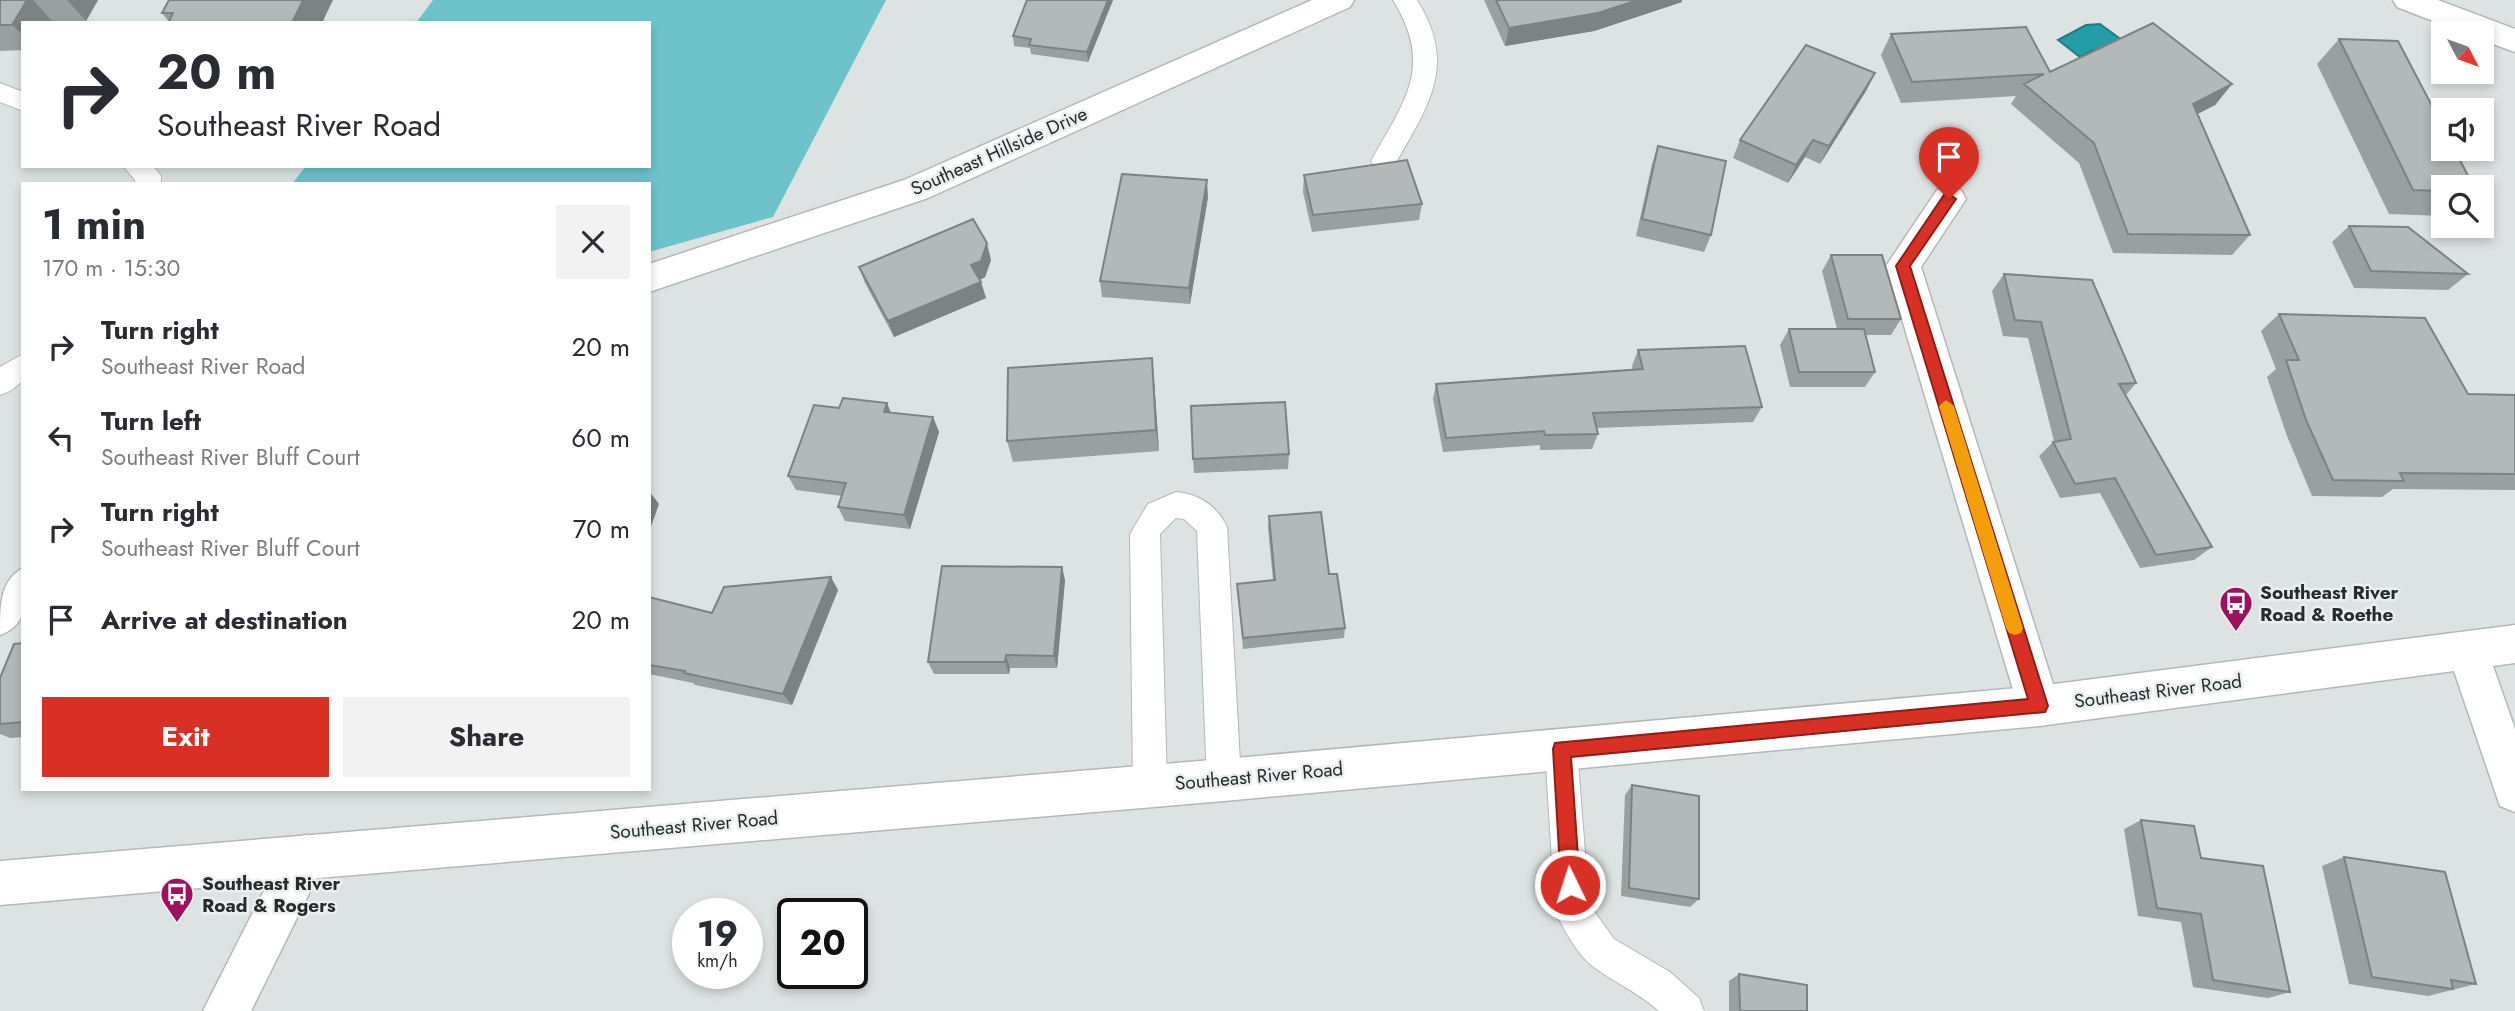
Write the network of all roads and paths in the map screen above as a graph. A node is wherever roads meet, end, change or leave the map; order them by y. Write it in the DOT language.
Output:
graph roads {
  1 [pos="1339,0"];
  2 [pos="1405,0"];
  3 [pos="2408,0"];
  4 [pos="2515,41"];
  5 [pos="0,92"];
  6 [pos="21,101"];
  7 [pos="1384,161"];
  8 [pos="138,168"];
  9 [pos="148,182"];
  10 [pos="1949,199"];
  11 [pos="651,277"];
  12 [pos="21,367"];
  13 [pos="0,383"];
  14 [pos="21,589"];
  15 [pos="0,617"];
  16 [pos="2515,644"];
  17 [pos="2468,652"];
  18 [pos="2039,706"];
  19 [pos="1561,749"];
  20 [pos="1224,780"];
  21 [pos="1150,786"];
  22 [pos="2515,791"];
  23 [pos="304,857"];
  24 [pos="0,883"];
  25 [pos="226,1011"];
  26 [pos="1686,1011"];
  1 -- 11 [label="street, Southeast Hillside Drive"];
  2 -- 7 [label="lane"];
  3 -- 4 [label="street"];
  5 -- 6 [label="lane"];
  8 -- 9 [label="lane"];
  10 -- 18 [label="street"];
  12 -- 13 [label="lane"];
  14 -- 15 [label="street"];
  16 -- 17 [label="street, Southeast River Road"];
  17 -- 18 [label="street, Southeast River Road"];
  17 -- 22 [label="street"];
  18 -- 19 [label="street, Southeast River Road"];
  19 -- 20 [label="street, Southeast River Road"];
  19 -- 26 [label="lane"];
  20 -- 21 [label="street, Southeast River Road"];
  20 -- 21 [label="lane"];
  21 -- 23 [label="street, Southeast River Road"];
  23 -- 24 [label="street, Southeast River Road"];
  23 -- 25 [label="street"];
}
